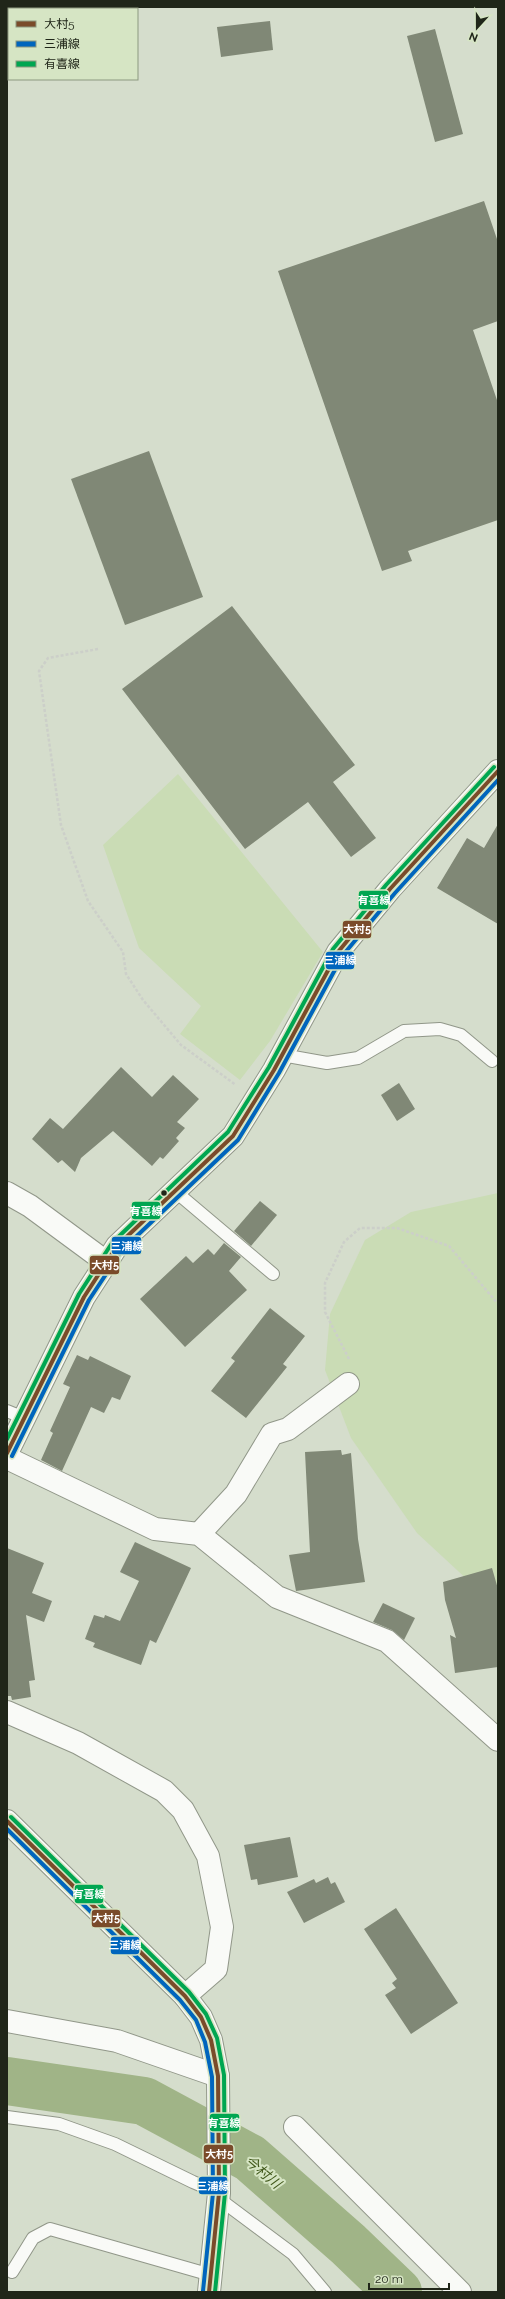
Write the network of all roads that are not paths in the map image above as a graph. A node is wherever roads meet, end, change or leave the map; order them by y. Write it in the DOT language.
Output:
graph roads {
  1 [pos="498,771"];
  2 [pos="282,1055"];
  3 [pos="492,1061"];
  4 [pos="176,1192"];
  5 [pos="7,1193"];
  6 [pos="106,1262"];
  7 [pos="273,1274"];
  8 [pos="348,1384"];
  9 [pos="16,1414"];
  10 [pos="7,1453"];
  11 [pos="7,1458"];
  12 [pos="199,1534"];
  13 [pos="7,1712"];
  14 [pos="498,1740"];
  15 [pos="7,1821"];
  16 [pos="186,1996"];
  17 [pos="7,2021"];
  18 [pos="218,2076"];
  19 [pos="7,2117"];
  20 [pos="295,2127"];
  21 [pos="219,2195"];
  22 [pos="12,2272"];
  23 [pos="210,2283"];
  24 [pos="325,2292"];
  25 [pos="460,2292"];
  1 -- 2 [label="street"];
  2 -- 3 [label="lane"];
  2 -- 4 [label="street"];
  4 -- 6 [label="street"];
  4 -- 7 [label="lane"];
  5 -- 6 [label="street"];
  6 -- 9 [label="street"];
  8 -- 12 [label="street"];
  9 -- 10 [label="street"];
  11 -- 12 [label="street"];
  12 -- 14 [label="street"];
  13 -- 16 [label="street"];
  15 -- 16 [label="street"];
  16 -- 18 [label="street"];
  17 -- 18 [label="street"];
  18 -- 21 [label="street"];
  19 -- 21 [label="lane"];
  20 -- 25 [label="street"];
  21 -- 23 [label="street"];
  21 -- 24 [label="lane"];
  22 -- 23 [label="lane"];
}
